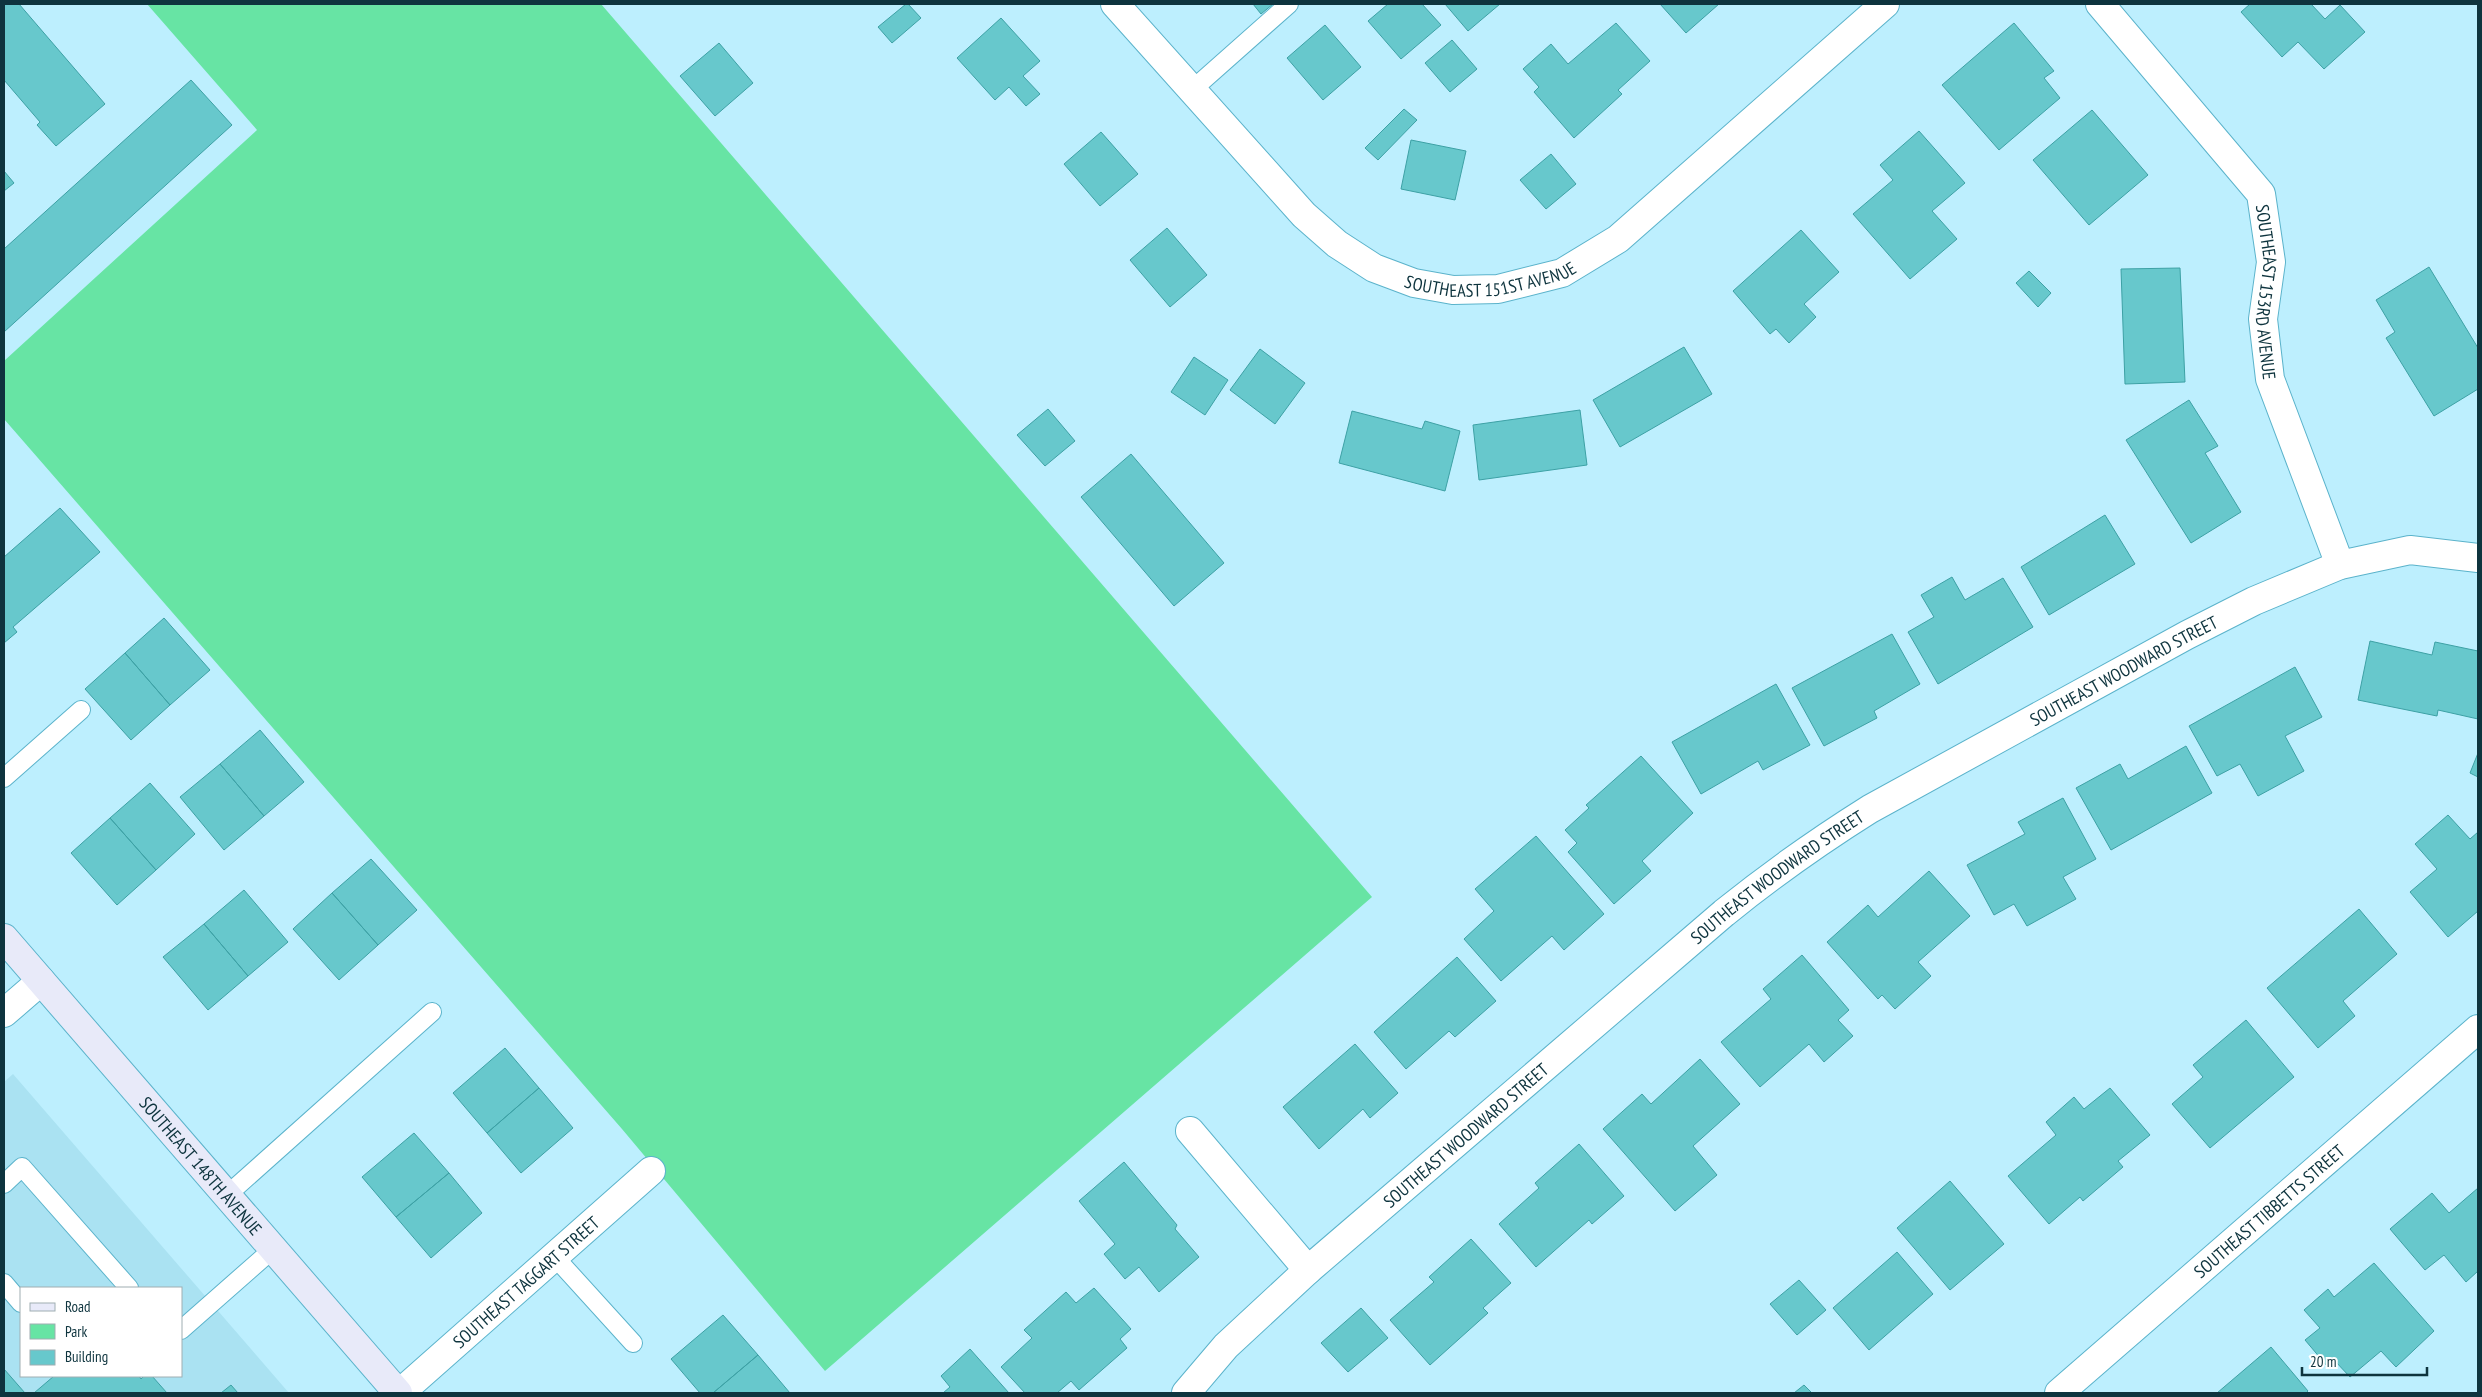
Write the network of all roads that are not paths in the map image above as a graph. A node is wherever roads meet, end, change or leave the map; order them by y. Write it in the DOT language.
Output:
graph roads {
  1 [pos="1115,4"];
  2 [pos="1289,4"];
  3 [pos="1885,4"];
  4 [pos="2100,4"];
  5 [pos="1192,90"];
  6 [pos="2478,558"];
  7 [pos="2340,565"];
  8 [pos="81,710"];
  9 [pos="4,778"];
  10 [pos="4,938"];
  11 [pos="41,981"];
  12 [pos="432,1012"];
  13 [pos="4,1013"];
  14 [pos="2478,1028"];
  15 [pos="1190,1131"];
  16 [pos="651,1171"];
  17 [pos="4,1184"];
  18 [pos="226,1196"];
  19 [pos="273,1249"];
  20 [pos="554,1256"];
  21 [pos="1308,1270"];
  22 [pos="4,1283"];
  23 [pos="122,1286"];
  24 [pos="20,1302"];
  25 [pos="182,1329"];
  26 [pos="633,1343"];
  27 [pos="399,1393"];
  28 [pos="1186,1393"];
  29 [pos="2059,1393"];
  1 -- 5 [label="street, SOUTHEAST 151ST AVENUE"];
  2 -- 5 [label="lane"];
  3 -- 5 [label="street, SOUTHEAST 151ST AVENUE"];
  4 -- 7 [label="street, SOUTHEAST 153RD AVENUE"];
  6 -- 7 [label="street, SOUTHEAST WOODWARD STREET"];
  7 -- 21 [label="street, SOUTHEAST WOODWARD STREET"];
  8 -- 9 [label="lane"];
  10 -- 11 [label="main road, SOUTHEAST 148TH AVENUE"];
  11 -- 13 [label="street"];
  11 -- 18 [label="main road, SOUTHEAST 148TH AVENUE"];
  12 -- 18 [label="lane"];
  14 -- 29 [label="street, SOUTHEAST TIBBETTS STREET"];
  15 -- 21 [label="street"];
  16 -- 20 [label="street, SOUTHEAST TAGGART STREET"];
  17 -- 23 [label="lane"];
  18 -- 19 [label="main road, SOUTHEAST 148TH AVENUE"];
  19 -- 25 [label="lane"];
  19 -- 27 [label="main road, SOUTHEAST 148TH AVENUE"];
  20 -- 26 [label="lane"];
  20 -- 27 [label="street, SOUTHEAST TAGGART STREET"];
  21 -- 28 [label="street, SOUTHEAST WOODWARD STREET"];
  22 -- 24 [label="lane"];
}
